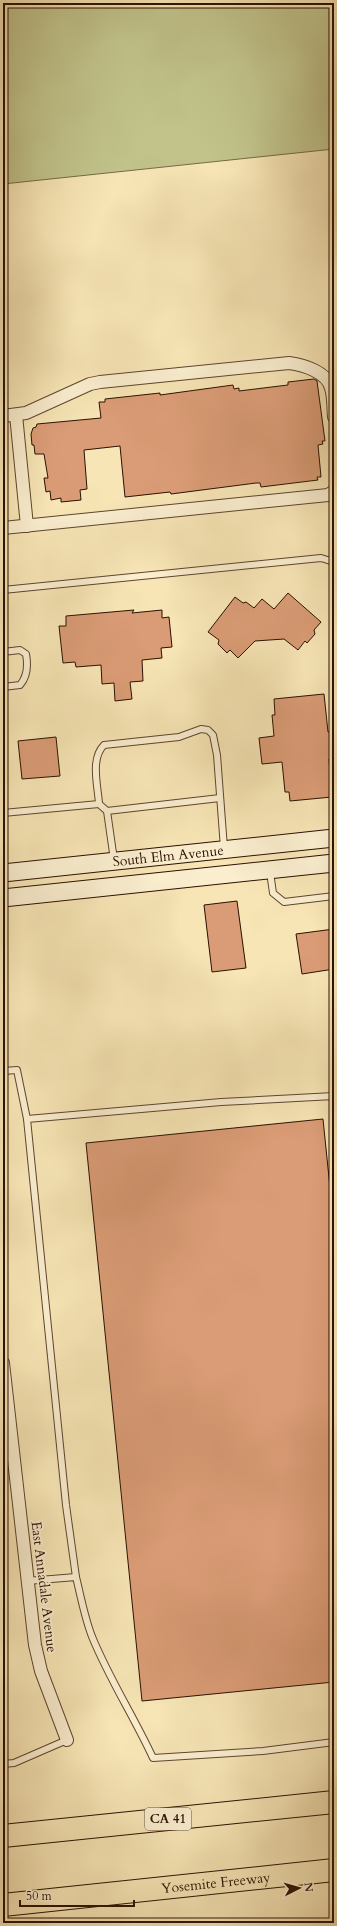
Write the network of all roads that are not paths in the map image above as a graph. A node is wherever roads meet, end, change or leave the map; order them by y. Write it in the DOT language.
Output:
graph roads {
  1 [pos="16,415"];
  2 [pos="3,416"];
  3 [pos="334,417"];
  4 [pos="334,491"];
  5 [pos="27,526"];
  6 [pos="3,528"];
  7 [pos="334,562"];
  8 [pos="3,590"];
  9 [pos="3,652"];
  10 [pos="3,687"];
  11 [pos="220,798"];
  12 [pos="100,804"];
  13 [pos="107,811"];
  14 [pos="3,813"];
  15 [pos="334,838"];
  16 [pos="224,850"];
  17 [pos="114,861"];
  18 [pos="334,863"];
  19 [pos="269,870"];
  20 [pos="3,873"];
  21 [pos="334,896"];
  22 [pos="3,898"];
  23 [pos="3,1071"];
  24 [pos="334,1096"];
  25 [pos="27,1119"];
  26 [pos="3,1363"];
  27 [pos="76,1577"];
  28 [pos="27,1582"];
  29 [pos="67,1740"];
  30 [pos="334,1742"];
  31 [pos="3,1764"];
  32 [pos="334,1802"];
  33 [pos="3,1836"];
  34 [pos="334,1870"];
  35 [pos="3,1905"];
  36 [pos="334,1922"];
  37 [pos="329,1923"];
  1 -- 2 [label="street"];
  1 -- 3 [label="street"];
  1 -- 5 [label="street"];
  4 -- 5 [label="street"];
  5 -- 6 [label="street"];
  7 -- 8 [label="lane"];
  9 -- 10 [label="lane"];
  11 -- 12 [label="lane"];
  11 -- 13 [label="lane"];
  11 -- 16 [label="lane"];
  12 -- 13 [label="lane"];
  12 -- 14 [label="lane"];
  13 -- 17 [label="lane"];
  15 -- 16 [label="main road, South Elm Avenue"];
  16 -- 17 [label="main road, South Elm Avenue"];
  17 -- 20 [label="main road, South Elm Avenue"];
  18 -- 19 [label="main road, South Elm Avenue"];
  19 -- 21 [label="lane"];
  19 -- 22 [label="main road, South Elm Avenue"];
  23 -- 25 [label="lane"];
  24 -- 25 [label="lane"];
  25 -- 27 [label="lane"];
  26 -- 28 [label="street, East Annadale Avenue"];
  27 -- 28 [label="lane"];
  27 -- 30 [label="lane"];
  28 -- 29 [label="street, East Annadale Avenue"];
  29 -- 31 [label="lane"];
  32 -- 33 [label="highway, CA 41"];
  34 -- 35 [label="highway, Yosemite Freeway"];
  36 -- 37 [label="lane"];
}
